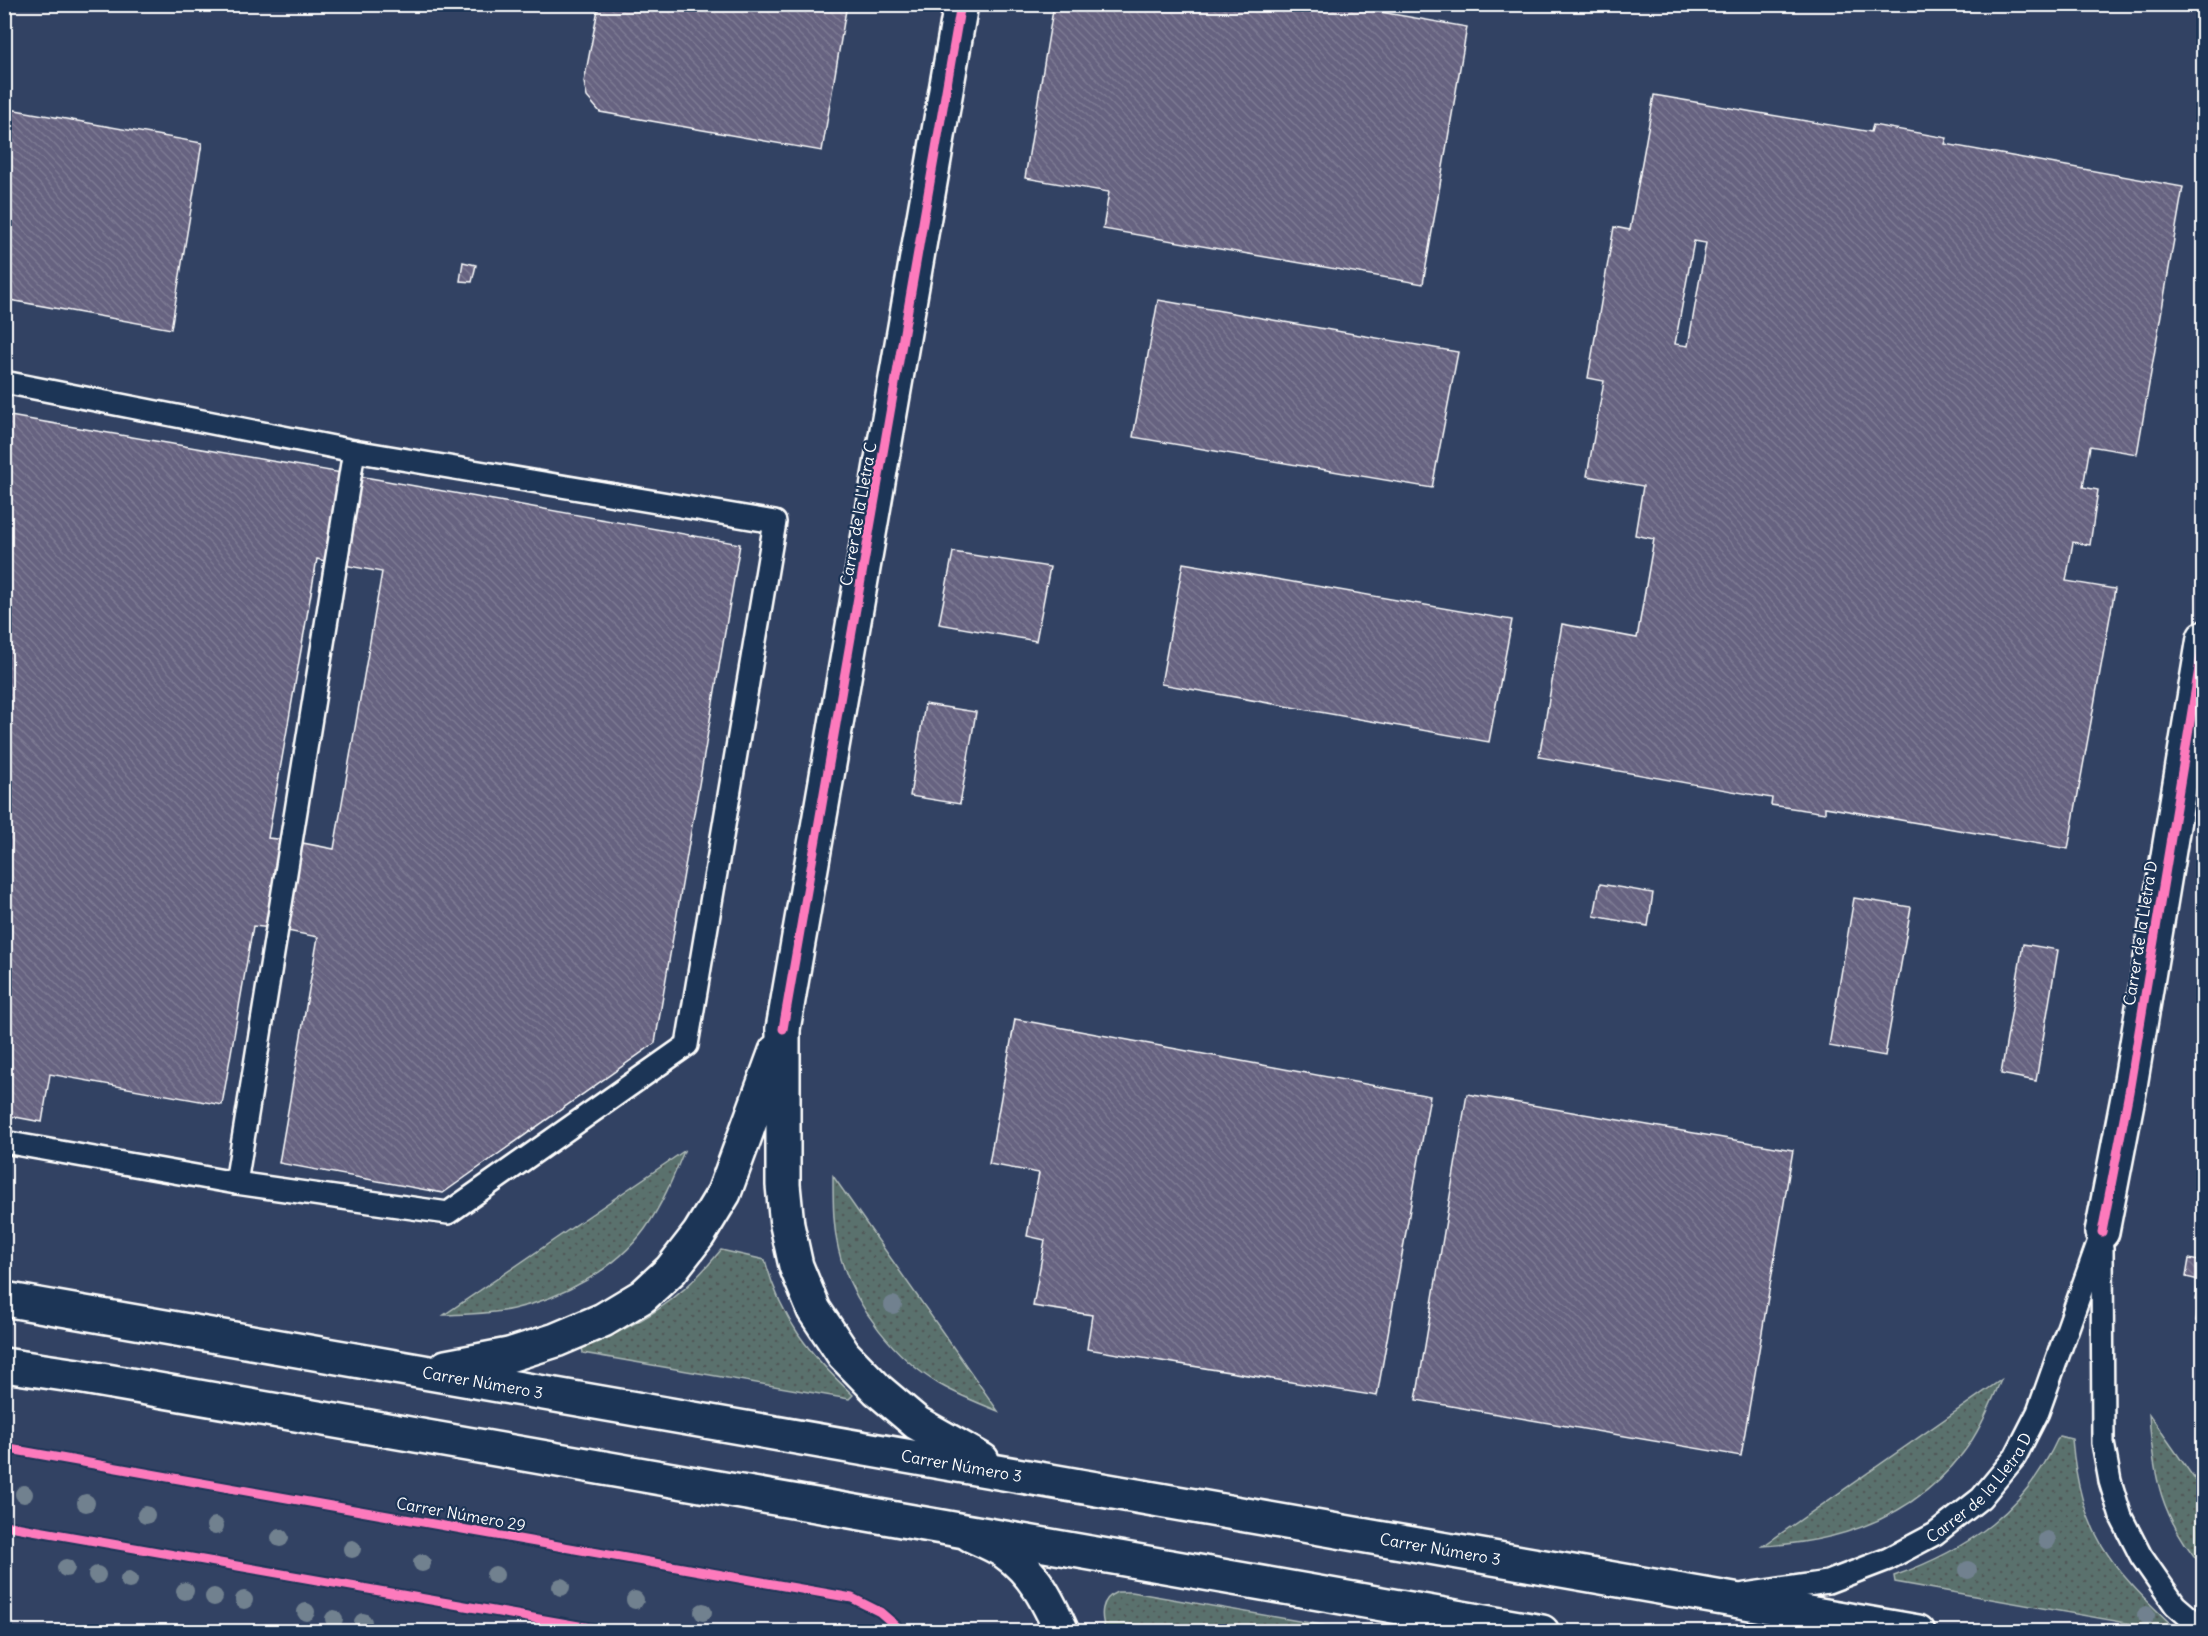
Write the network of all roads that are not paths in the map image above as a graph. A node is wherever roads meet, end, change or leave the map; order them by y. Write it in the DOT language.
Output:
graph roads {
  1 [pos="962,4"];
  2 [pos="4,382"];
  3 [pos="354,451"];
  4 [pos="2204,638"];
  5 [pos="783,1029"];
  6 [pos="4,1142"];
  7 [pos="236,1183"];
  8 [pos="2102,1232"];
  9 [pos="4,1299"];
  10 [pos="4,1365"];
  11 [pos="427,1371"];
  12 [pos="1004,1472"];
  13 [pos="959,1529"];
  14 [pos="1722,1598"];
  15 [pos="2204,1630"];
  16 [pos="1062,1632"];
  17 [pos="1542,1632"];
  18 [pos="1918,1632"];
  1 -- 5 [label="main road, Carrer de la Lletra C"];
  2 -- 3 [label="lane"];
  3 -- 7 [label="lane"];
  3 -- 7 [label="lane"];
  4 -- 8 [label="main road, Carrer de la Lletra D"];
  5 -- 11 [label="main road"];
  5 -- 12 [label="main road"];
  6 -- 7 [label="lane"];
  8 -- 14 [label="lane, Carrer de la Lletra D"];
  8 -- 15 [label="lane, Carrer de la Lletra D"];
  9 -- 11 [label="main road, Carrer Número 3"];
  10 -- 13 [label="main road"];
  11 -- 12 [label="main road, Carrer Número 3"];
  12 -- 14 [label="main road, Carrer Número 3"];
  13 -- 16 [label="main road"];
  13 -- 17 [label="main road"];
  14 -- 18 [label="main road, Carrer Número 3"];
}
